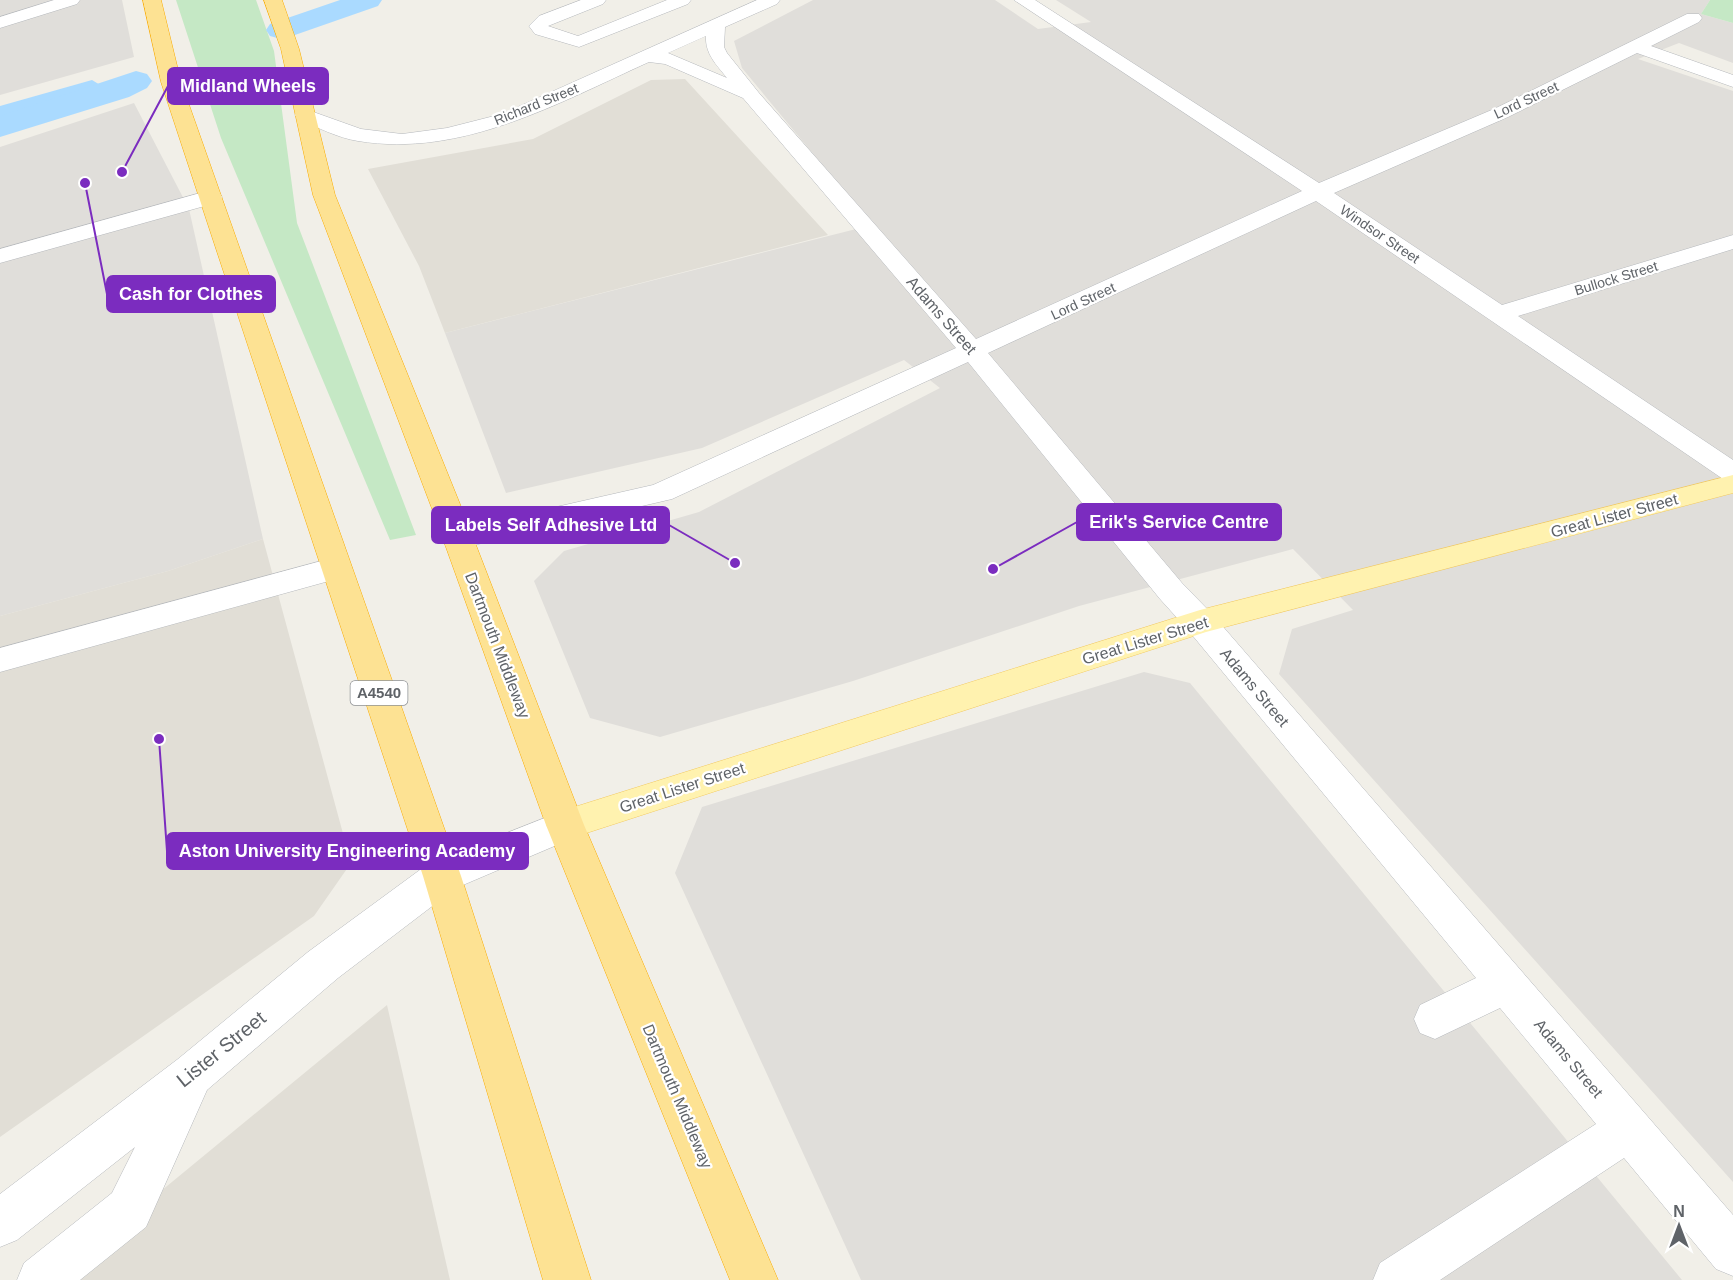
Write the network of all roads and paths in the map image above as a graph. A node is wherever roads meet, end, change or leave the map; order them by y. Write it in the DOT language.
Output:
graph roads {
  1 [pos="71,0"];
  2 [pos="152,0"];
  3 [pos="273,0"];
  4 [pos="597,0"];
  5 [pos="682,0"];
  6 [pos="768,0"];
  7 [pos="1023,0"];
  8 [pos="1693,18"];
  9 [pos="0,23"];
  10 [pos="716,36"];
  11 [pos="1637,47"];
  12 [pos="653,54"];
  13 [pos="1733,81"];
  14 [pos="752,97"];
  15 [pos="305,115"];
  16 [pos="1318,192"];
  17 [pos="211,197"];
  18 [pos="1733,242"];
  19 [pos="0,256"];
  20 [pos="1500,314"];
  21 [pos="974,351"];
  22 [pos="1733,472"];
  23 [pos="1733,484"];
  24 [pos="458,539"];
  25 [pos="336,568"];
  26 [pos="1200,622"];
  27 [pos="0,660"];
  28 [pos="565,825"];
  29 [pos="442,876"];
  30 [pos="1506,984"];
  31 [pos="1435,1019"];
  32 [pos="193,1074"];
  33 [pos="1629,1130"];
  34 [pos="0,1223"];
  35 [pos="1733,1252"];
  36 [pos="41,1280"];
  37 [pos="567,1280"];
  38 [pos="754,1280"];
  39 [pos="1397,1280"];
  1 -- 9 [label="street"];
  2 -- 17 [label="highway, A4540"];
  3 -- 15 [label="highway, Dartmouth Middleway"];
  4 -- 5 [label="street"];
  6 -- 10 [label="street, Richard Street"];
  7 -- 16 [label="street, Windsor Street"];
  8 -- 11 [label="street, Lord Street"];
  10 -- 12 [label="street, Richard Street"];
  10 -- 14 [label="street, Adams Street"];
  11 -- 13 [label="street"];
  11 -- 16 [label="street, Lord Street"];
  12 -- 14 [label="street, Adams Street"];
  12 -- 15 [label="street, Richard Street"];
  14 -- 21 [label="street, Adams Street"];
  15 -- 24 [label="highway, Dartmouth Middleway"];
  16 -- 20 [label="street, Windsor Street"];
  16 -- 21 [label="street, Lord Street"];
  17 -- 19 [label="street"];
  17 -- 25 [label="highway, A4540"];
  18 -- 20 [label="street, Bullock Street"];
  20 -- 22 [label="street, Windsor Street"];
  21 -- 24 [label="street, Lord Street"];
  21 -- 26 [label="street, Adams Street"];
  23 -- 26 [label="main road, Great Lister Street"];
  24 -- 28 [label="highway, Dartmouth Middleway"];
  25 -- 27 [label="street"];
  25 -- 29 [label="highway, A4540"];
  26 -- 28 [label="main road, Great Lister Street"];
  26 -- 30 [label="street, Adams Street"];
  28 -- 29 [label="street, Lister Street"];
  28 -- 38 [label="highway, Dartmouth Middleway"];
  29 -- 32 [label="street, Lister Street"];
  29 -- 37 [label="highway, A4540"];
  30 -- 31 [label="street"];
  30 -- 33 [label="street, Adams Street"];
  32 -- 34 [label="street, Lister Street"];
  32 -- 36 [label="street"];
  33 -- 35 [label="street, Adams Street"];
  33 -- 39 [label="street"];
}
